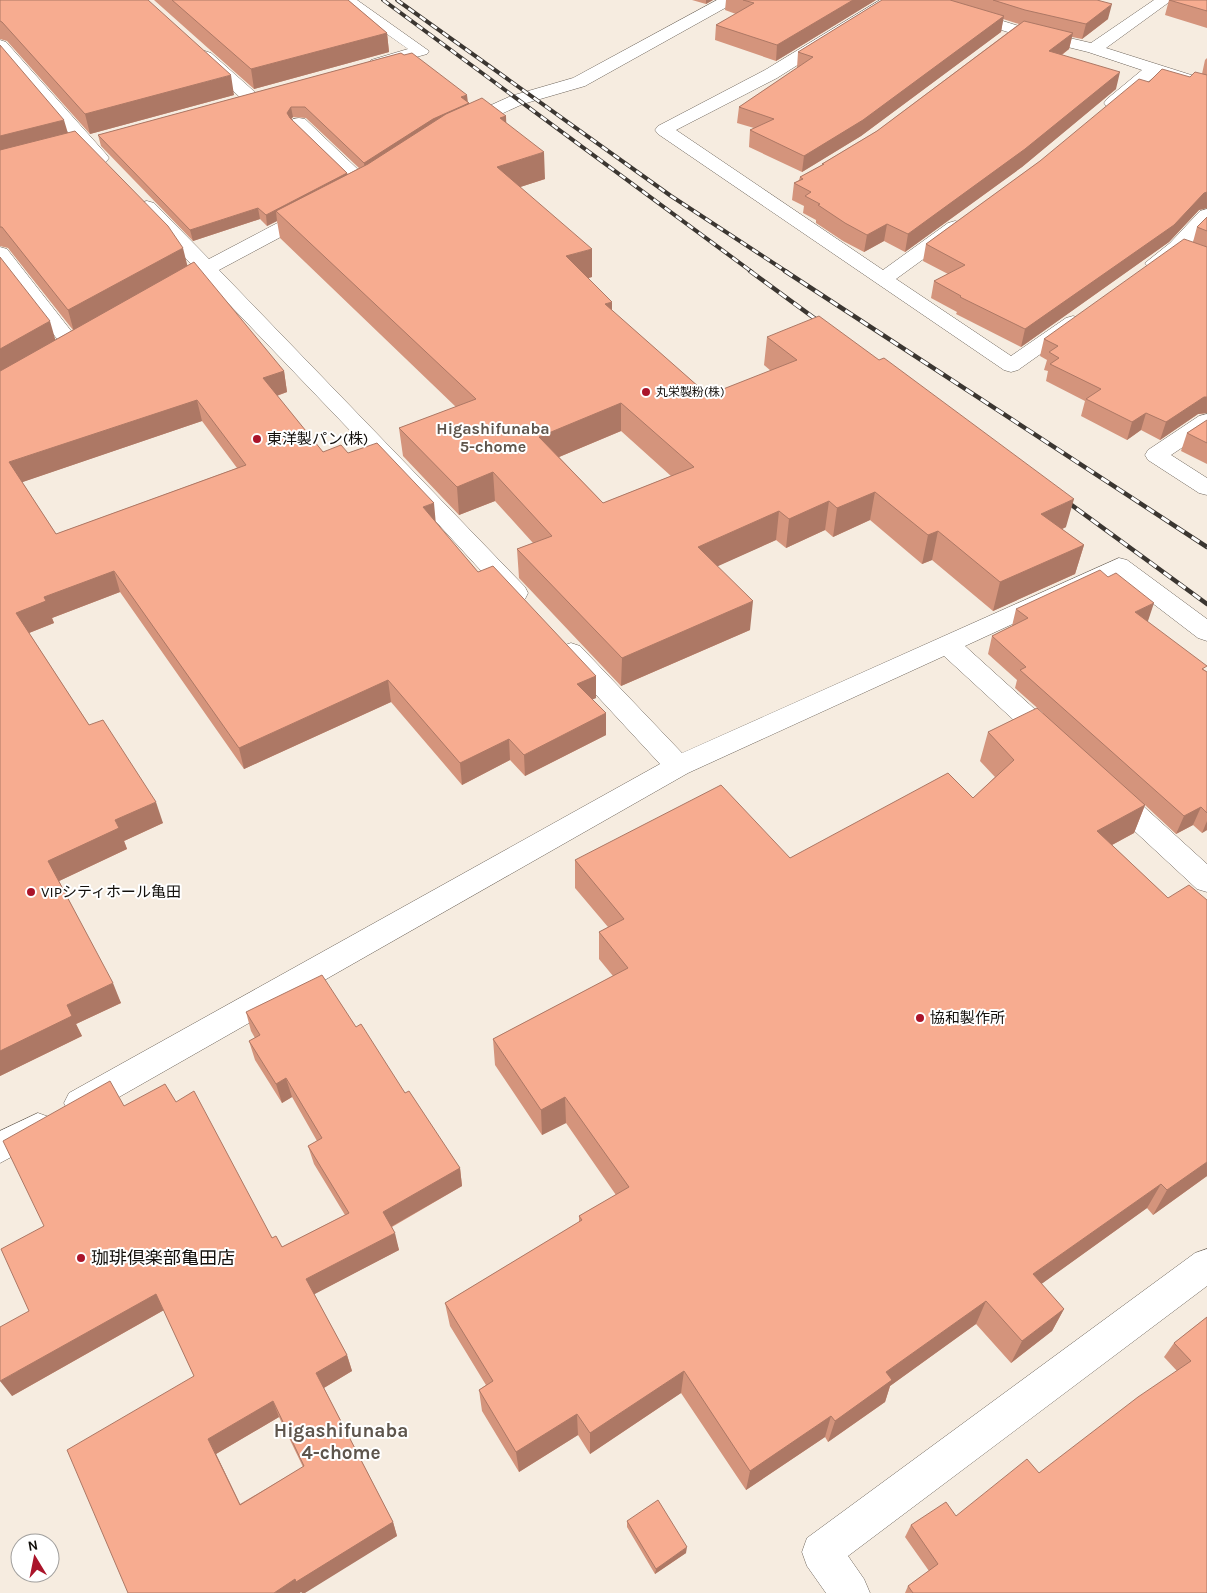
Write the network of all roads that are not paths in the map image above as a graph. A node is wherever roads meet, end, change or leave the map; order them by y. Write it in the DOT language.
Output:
graph roads {
  1 [pos="347,0"];
  2 [pos="729,0"];
  3 [pos="891,0"];
  4 [pos="920,0"];
  5 [pos="1164,0"];
  6 [pos="1017,30"];
  7 [pos="1002,42"];
  8 [pos="0,45"];
  9 [pos="193,46"];
  10 [pos="1094,49"];
  11 [pos="364,67"];
  12 [pos="1154,69"];
  13 [pos="1207,86"];
  14 [pos="270,93"];
  15 [pos="251,98"];
  16 [pos="233,103"];
  17 [pos="1102,112"];
  18 [pos="299,123"];
  19 [pos="450,131"];
  20 [pos="103,137"];
  21 [pos="84,142"];
  22 [pos="66,147"];
  23 [pos="111,170"];
  24 [pos="379,175"];
  25 [pos="364,186"];
  26 [pos="787,192"];
  27 [pos="346,195"];
  28 [pos="137,197"];
  29 [pos="771,201"];
  30 [pos="329,204"];
  31 [pos="1207,215"];
  32 [pos="968,217"];
  33 [pos="0,253"];
  34 [pos="206,268"];
  35 [pos="1137,275"];
  36 [pos="884,279"];
  37 [pos="173,287"];
  38 [pos="1090,310"];
  39 [pos="72,345"];
  40 [pos="1207,421"];
  41 [pos="1207,488"];
  42 [pos="530,608"];
  43 [pos="1207,632"];
  44 [pos="556,636"];
  45 [pos="947,644"];
  46 [pos="1070,756"];
  47 [pos="678,766"];
  48 [pos="1091,776"];
  49 [pos="1207,881"];
  50 [pos="0,1148"];
  51 [pos="1207,1265"];
  52 [pos="850,1593"];
  1 -- 11 [label="street"];
  2 -- 19 [label="street"];
  3 -- 29 [label="street"];
  4 -- 6 [label="street"];
  5 -- 10 [label="street"];
  6 -- 7 [label="street"];
  6 -- 10 [label="street"];
  8 -- 21 [label="street"];
  9 -- 15 [label="street"];
  10 -- 12 [label="street"];
  12 -- 13 [label="street"];
  12 -- 17 [label="street"];
  14 -- 15 [label="street"];
  15 -- 16 [label="street"];
  18 -- 25 [label="street"];
  20 -- 21 [label="street"];
  21 -- 22 [label="street"];
  21 -- 23 [label="street"];
  24 -- 25 [label="street"];
  25 -- 27 [label="street"];
  26 -- 29 [label="street"];
  28 -- 34 [label="street"];
  29 -- 36 [label="street"];
  30 -- 34 [label="street"];
  31 -- 35 [label="street"];
  32 -- 36 [label="street"];
  33 -- 39 [label="street"];
  34 -- 37 [label="street"];
  34 -- 42 [label="street"];
  36 -- 38 [label="street"];
  40 -- 41 [label="street"];
  43 -- 45 [label="street"];
  44 -- 47 [label="street"];
  45 -- 46 [label="street"];
  45 -- 47 [label="street"];
  47 -- 50 [label="street"];
  48 -- 49 [label="street"];
  51 -- 52 [label="street"];
}
